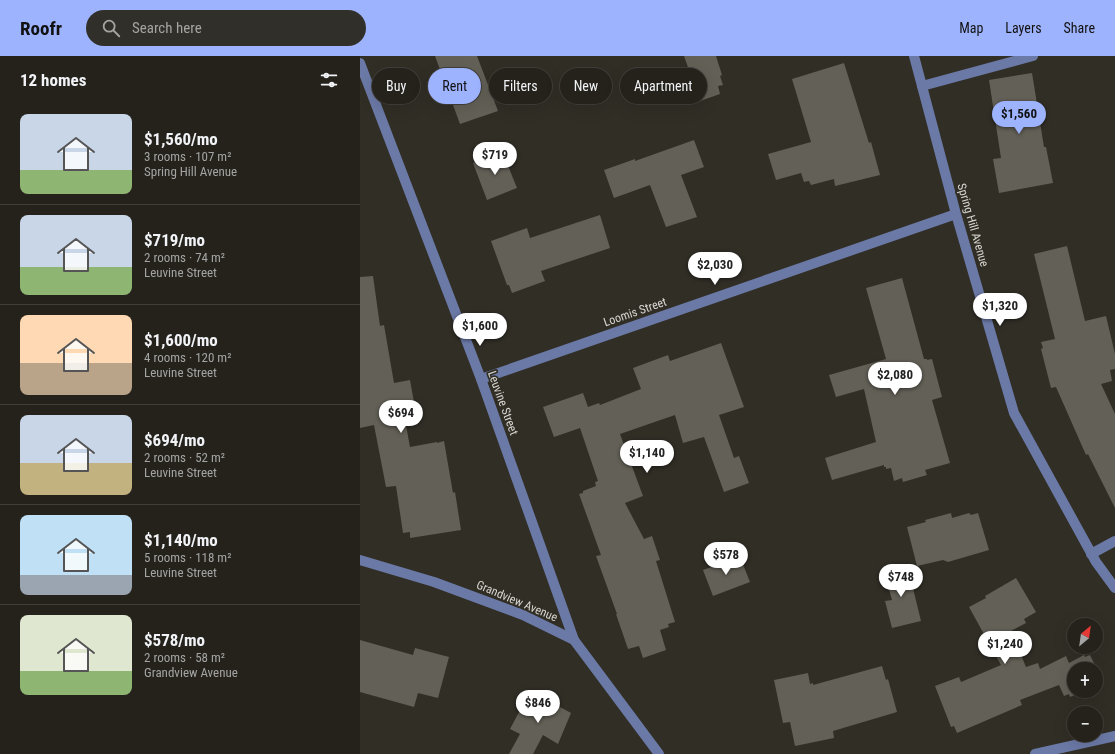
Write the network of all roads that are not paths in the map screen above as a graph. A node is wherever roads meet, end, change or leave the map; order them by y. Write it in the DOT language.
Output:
graph roads {
  1 [pos="914,56"];
  2 [pos="1033,56"];
  3 [pos="360,63"];
  4 [pos="922,86"];
  5 [pos="956,214"];
  6 [pos="481,380"];
  7 [pos="1115,541"];
  8 [pos="1091,554"];
  9 [pos="360,560"];
  10 [pos="1115,588"];
  11 [pos="574,640"];
  12 [pos="1115,736"];
  13 [pos="659,754"];
  14 [pos="1035,754"];
  1 -- 4 [label="street, Spring Hill Avenue"];
  2 -- 4 [label="street"];
  3 -- 6 [label="street, Leuvine Street"];
  4 -- 5 [label="street, Spring Hill Avenue"];
  5 -- 6 [label="street, Loomis Street"];
  5 -- 8 [label="street, Spring Hill Avenue"];
  6 -- 11 [label="street, Leuvine Street"];
  7 -- 8 [label="street"];
  8 -- 10 [label="street, Spring Hill Avenue"];
  9 -- 11 [label="street, Grandview Avenue"];
  11 -- 13 [label="street, Grandview Avenue"];
  12 -- 14 [label="street"];
}
